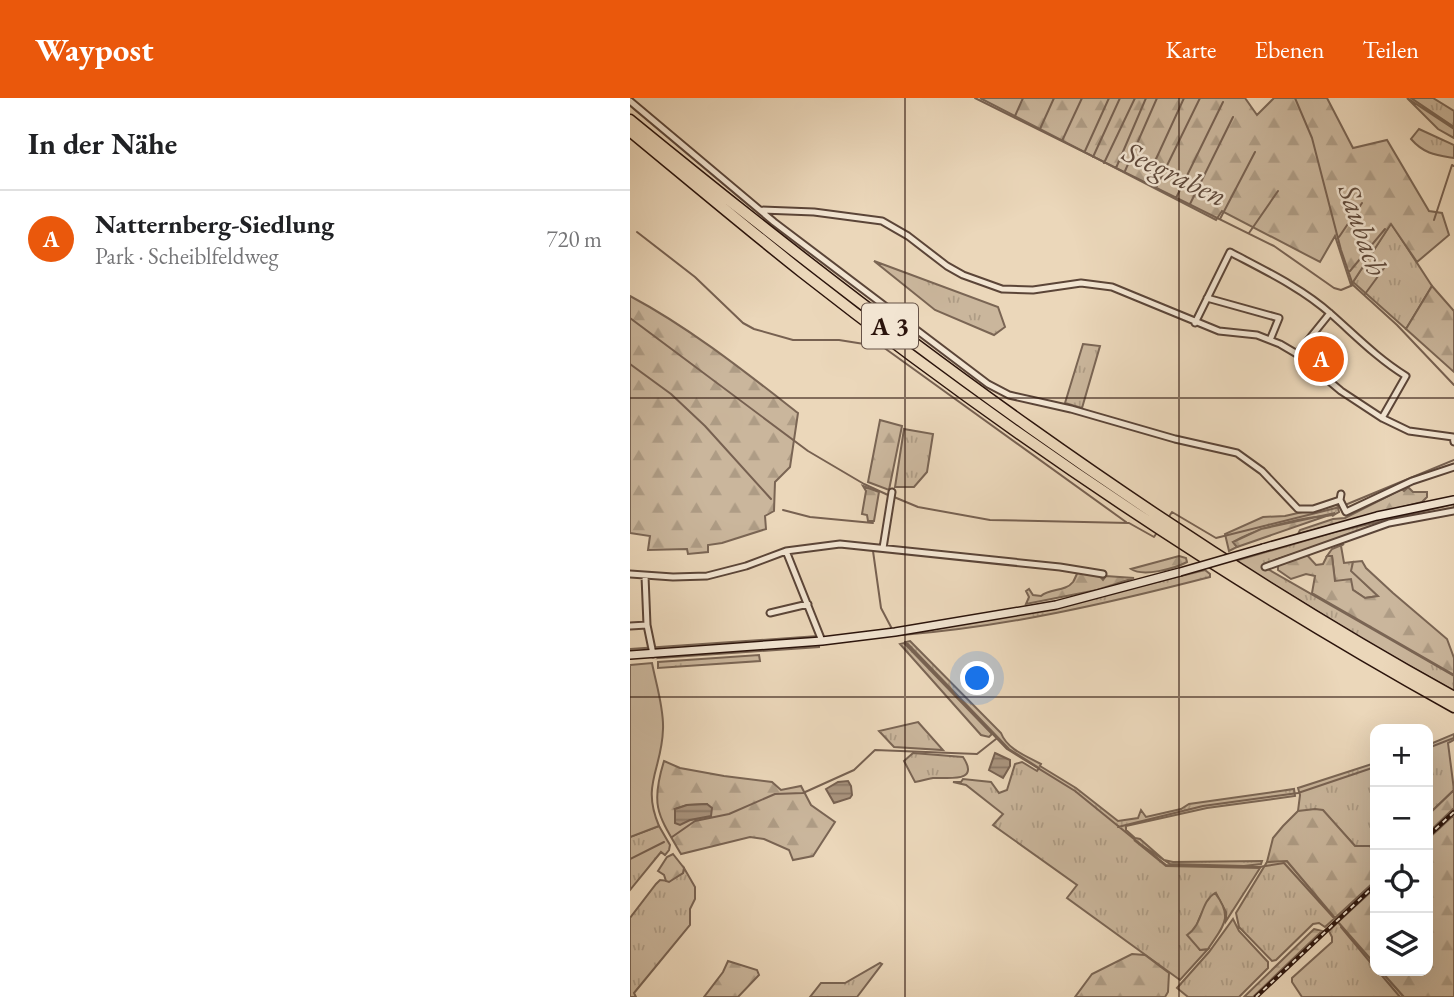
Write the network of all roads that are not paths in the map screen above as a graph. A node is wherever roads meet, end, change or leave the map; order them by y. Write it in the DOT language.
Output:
graph roads {
  1 [pos="630,101"];
  2 [pos="630,120"];
  3 [pos="630,131"];
  4 [pos="760,210"];
  5 [pos="1207,298"];
  6 [pos="1330,313"];
  7 [pos="1195,323"];
  8 [pos="1270,340"];
  9 [pos="1297,354"];
  10 [pos="1382,418"];
  11 [pos="1454,442"];
  12 [pos="1454,467"];
  13 [pos="892,495"];
  14 [pos="1454,500"];
  15 [pos="1454,511"];
  16 [pos="1164,524"];
  17 [pos="883,548"];
  18 [pos="786,551"];
  19 [pos="1265,567"];
  20 [pos="1103,573"];
  21 [pos="630,574"];
  22 [pos="645,576"];
  23 [pos="808,604"];
  24 [pos="769,613"];
  25 [pos="647,625"];
  26 [pos="630,626"];
  27 [pos="822,641"];
  28 [pos="653,654"];
  29 [pos="630,655"];
  30 [pos="1454,697"];
  31 [pos="1454,707"];
  1 -- 4 [label="street"];
  2 -- 16 [label="highway, A 3"];
  3 -- 16 [label="highway, A 3"];
  4 -- 7 [label="street"];
  4 -- 12 [label="street"];
  5 -- 6 [label="street"];
  5 -- 7 [label="street"];
  5 -- 8 [label="street"];
  6 -- 9 [label="street"];
  6 -- 10 [label="street"];
  7 -- 8 [label="street"];
  8 -- 9 [label="street"];
  9 -- 10 [label="street"];
  10 -- 11 [label="street"];
  13 -- 17 [label="street"];
  14 -- 27 [label="main road, bridge"];
  15 -- 19 [label="street"];
  16 -- 30 [label="highway, A 3"];
  16 -- 31 [label="highway, A 3"];
  17 -- 18 [label="street"];
  17 -- 20 [label="street"];
  18 -- 22 [label="street"];
  18 -- 23 [label="street"];
  21 -- 22 [label="street"];
  22 -- 25 [label="street"];
  23 -- 24 [label="street"];
  23 -- 27 [label="street"];
  25 -- 26 [label="street"];
  25 -- 28 [label="street"];
  27 -- 28 [label="main road"];
  28 -- 29 [label="main road"];
}
